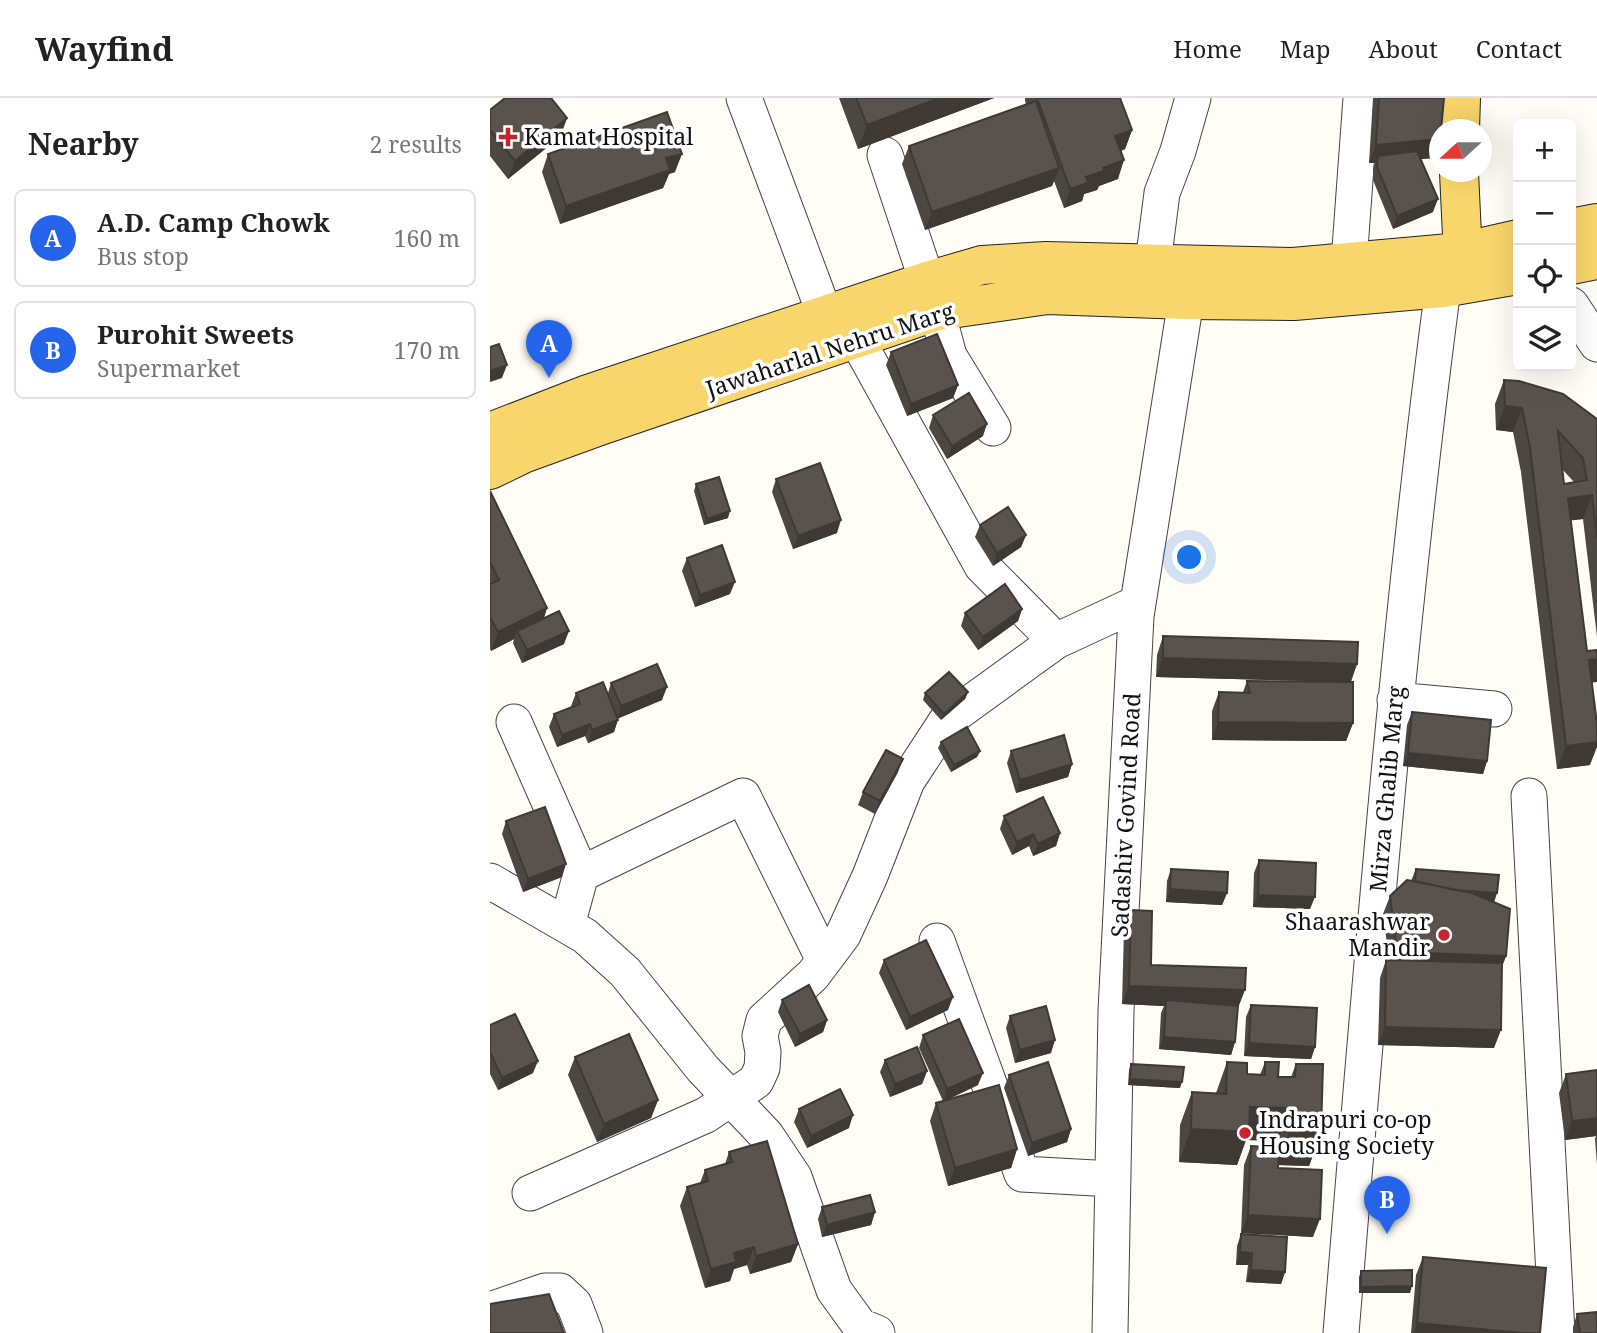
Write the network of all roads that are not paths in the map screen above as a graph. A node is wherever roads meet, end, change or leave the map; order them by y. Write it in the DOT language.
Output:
graph roads {
  1 [pos="744,98"];
  2 [pos="1193,98"];
  3 [pos="1361,98"];
  4 [pos="1461,98"];
  5 [pos="1460,119"];
  6 [pos="885,155"];
  7 [pos="1459,182"];
  8 [pos="1597,223"];
  9 [pos="1576,227"];
  10 [pos="1513,242"];
  11 [pos="1597,260"];
  12 [pos="1349,262"];
  13 [pos="1153,263"];
  14 [pos="1576,264"];
  15 [pos="1456,275"];
  16 [pos="1513,275"];
  17 [pos="932,296"];
  18 [pos="1186,300"];
  19 [pos="1573,308"];
  20 [pos="825,315"];
  21 [pos="856,338"];
  22 [pos="1597,344"];
  23 [pos="993,428"];
  24 [pos="490,432"];
  25 [pos="490,471"];
  26 [pos="1138,603"];
  27 [pos="1056,640"];
  28 [pos="1395,700"];
  29 [pos="1494,709"];
  30 [pos="514,722"];
  31 [pos="1529,796"];
  32 [pos="581,874"];
  33 [pos="490,881"];
  34 [pos="567,925"];
  35 [pos="937,941"];
  36 [pos="824,960"];
  37 [pos="730,1097"];
  38 [pos="1113,1179"];
  39 [pos="530,1193"];
  40 [pos="490,1310"];
  41 [pos="585,1333"];
  42 [pos="877,1333"];
  43 [pos="1110,1333"];
  44 [pos="1341,1333"];
  45 [pos="1557,1333"];
  1 -- 20 [label="street"];
  2 -- 13 [label="street"];
  3 -- 12 [label="street"];
  4 -- 5 [label="main road"];
  6 -- 17 [label="street"];
  7 -- 15 [label="main road"];
  8 -- 9 [label="main road"];
  10 -- 15 [label="main road, Jawaharlal Nehru Marg"];
  11 -- 14 [label="main road"];
  12 -- 13 [label="main road, Jawaharlal Nehru Marg"];
  12 -- 15 [label="main road, Jawaharlal Nehru Marg"];
  13 -- 17 [label="main road, Jawaharlal Nehru Marg"];
  15 -- 16 [label="main road, Jawaharlal Nehru Marg"];
  15 -- 18 [label="main road, Jawaharlal Nehru Marg"];
  15 -- 28 [label="street, Mirza Ghalib Marg"];
  17 -- 18 [label="main road, Jawaharlal Nehru Marg"];
  17 -- 20 [label="main road, Jawaharlal Nehru Marg"];
  17 -- 21 [label="main road, Jawaharlal Nehru Marg"];
  17 -- 23 [label="street"];
  18 -- 26 [label="street, Sadashiv Govind Road"];
  19 -- 22 [label="street"];
  20 -- 24 [label="main road, Jawaharlal Nehru Marg"];
  21 -- 25 [label="main road, Jawaharlal Nehru Marg"];
  21 -- 27 [label="street"];
  26 -- 27 [label="street"];
  26 -- 38 [label="street, Sadashiv Govind Road"];
  27 -- 36 [label="street"];
  28 -- 29 [label="street"];
  28 -- 44 [label="street, Mirza Ghalib Marg"];
  30 -- 32 [label="street"];
  31 -- 45 [label="street"];
  32 -- 34 [label="street"];
  32 -- 36 [label="street"];
  33 -- 34 [label="street"];
  34 -- 37 [label="street"];
  35 -- 38 [label="street"];
  36 -- 37 [label="street"];
  37 -- 39 [label="street"];
  37 -- 42 [label="street"];
  38 -- 43 [label="street, Sadashiv Govind Road"];
  40 -- 41 [label="street"];
}
